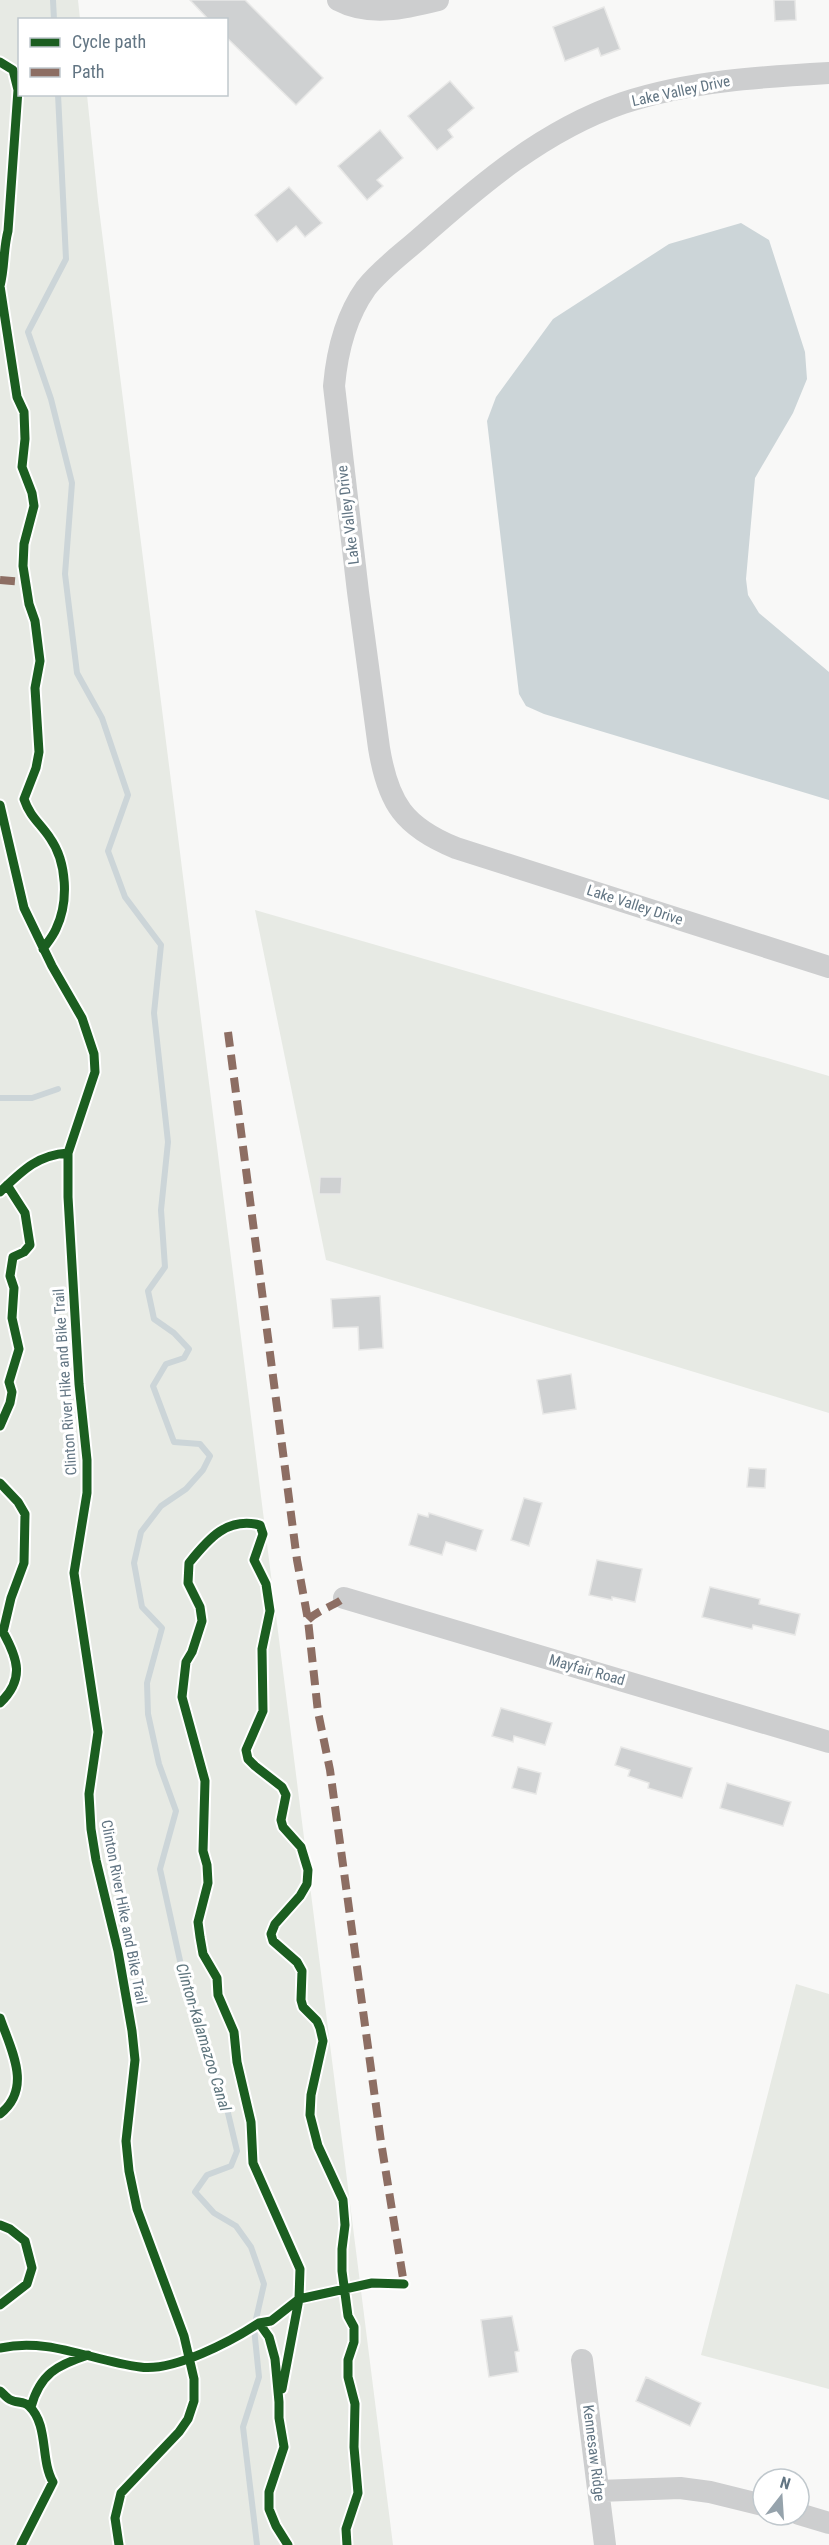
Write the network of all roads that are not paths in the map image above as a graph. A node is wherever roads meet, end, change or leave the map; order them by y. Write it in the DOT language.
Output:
graph roads {
  1 [pos="339,0"];
  2 [pos="438,0"];
  3 [pos="829,73"];
  4 [pos="829,967"];
  5 [pos="344,1598"];
  6 [pos="829,1742"];
  7 [pos="582,2360"];
  8 [pos="599,2491"];
  9 [pos="751,2502"];
  10 [pos="811,2518"];
  11 [pos="829,2523"];
  12 [pos="605,2545"];
  1 -- 2 [label="street"];
  3 -- 4 [label="street, Lake Valley Drive"];
  5 -- 6 [label="street, Mayfair Road"];
  7 -- 8 [label="street, Kennesaw Ridge"];
  8 -- 9 [label="street"];
  8 -- 12 [label="street, Kennesaw Ridge"];
  10 -- 11 [label="street"];
}
